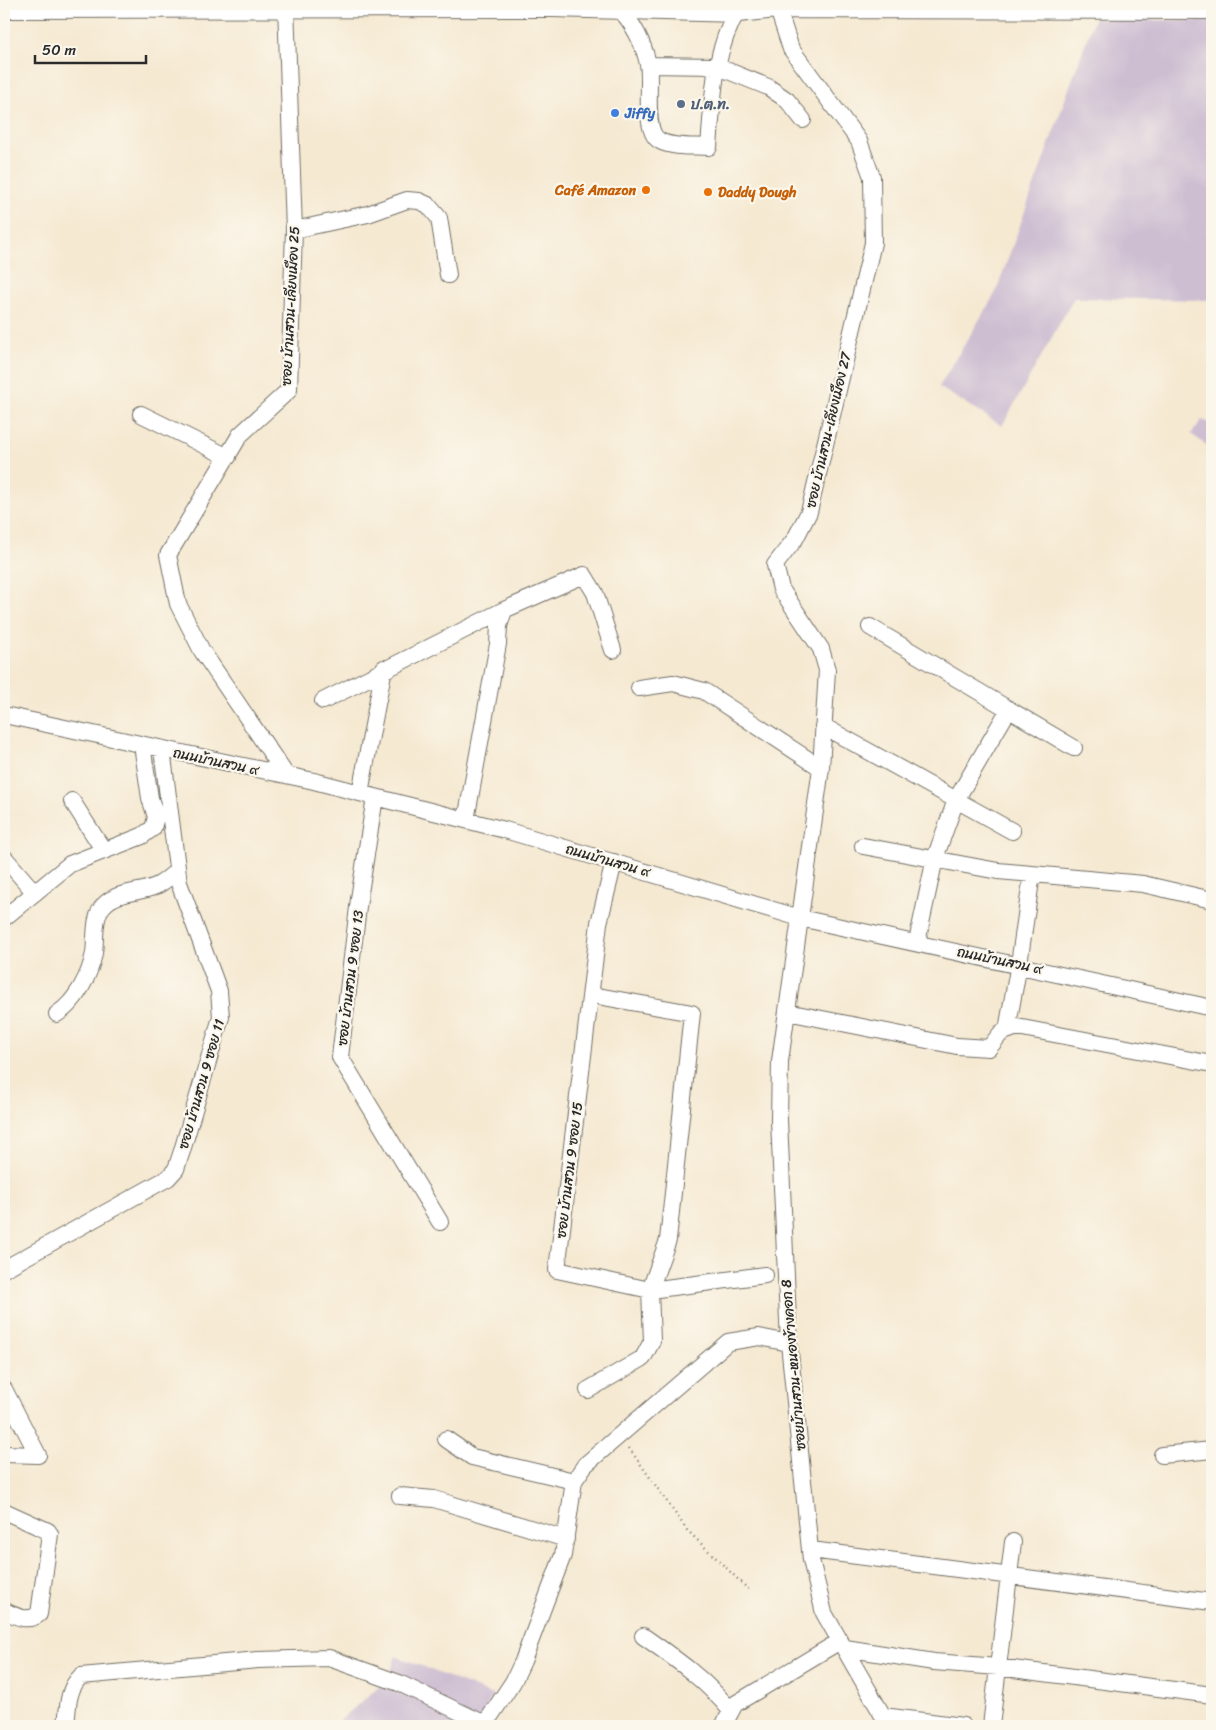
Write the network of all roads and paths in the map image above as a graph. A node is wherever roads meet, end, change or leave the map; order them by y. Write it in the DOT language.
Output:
graph roads {
  1 [pos="286,5"];
  2 [pos="4,6"];
  3 [pos="777,6"];
  4 [pos="618,7"];
  5 [pos="1212,7"];
  6 [pos="738,10"];
  7 [pos="648,65"];
  8 [pos="716,66"];
  9 [pos="803,120"];
  10 [pos="294,230"];
  11 [pos="448,275"];
  12 [pos="140,414"];
  13 [pos="228,457"];
  14 [pos="504,610"];
  15 [pos="870,627"];
  16 [pos="613,650"];
  17 [pos="384,668"];
  18 [pos="639,688"];
  19 [pos="323,701"];
  20 [pos="1009,709"];
  21 [pos="4,715"];
  22 [pos="823,726"];
  23 [pos="142,745"];
  24 [pos="1074,748"];
  25 [pos="162,749"];
  26 [pos="821,768"];
  27 [pos="286,775"];
  28 [pos="368,795"];
  29 [pos="956,800"];
  30 [pos="72,801"];
  31 [pos="466,820"];
  32 [pos="1012,832"];
  33 [pos="863,846"];
  34 [pos="104,851"];
  35 [pos="4,857"];
  36 [pos="935,858"];
  37 [pos="614,862"];
  38 [pos="176,872"];
  39 [pos="1032,874"];
  40 [pos="35,893"];
  41 [pos="1212,900"];
  42 [pos="4,918"];
  43 [pos="800,918"];
  44 [pos="917,942"];
  45 [pos="1019,964"];
  46 [pos="592,995"];
  47 [pos="1212,1008"];
  48 [pos="787,1012"];
  49 [pos="57,1014"];
  50 [pos="1007,1030"];
  51 [pos="1212,1064"];
  52 [pos="440,1222"];
  53 [pos="4,1269"];
  54 [pos="765,1275"];
  55 [pos="650,1290"];
  56 [pos="789,1343"];
  57 [pos="4,1389"];
  58 [pos="588,1390"];
  59 [pos="620,1435"];
  60 [pos="446,1439"];
  61 [pos="1212,1450"];
  62 [pos="4,1454"];
  63 [pos="1162,1455"];
  64 [pos="574,1481"];
  65 [pos="400,1496"];
  66 [pos="4,1511"];
  67 [pos="566,1539"];
  68 [pos="1013,1542"];
  69 [pos="811,1550"];
  70 [pos="1010,1574"];
  71 [pos="750,1591"];
  72 [pos="1212,1602"];
  73 [pos="4,1611"];
  74 [pos="643,1636"];
  75 [pos="843,1645"];
  76 [pos="998,1667"];
  77 [pos="1212,1695"];
  78 [pos="731,1711"];
  79 [pos="887,1721"];
  80 [pos="485,1725"];
  81 [pos="66,1726"];
  82 [pos="723,1726"];
  83 [pos="962,1726"];
  84 [pos="992,1726"];
  1 -- 2 [label="highway"];
  1 -- 4 [label="highway"];
  1 -- 10 [label="street, ซอย บ้านสวน-เลียงเมือง 25"];
  3 -- 5 [label="highway"];
  3 -- 6 [label="highway"];
  3 -- 22 [label="street, ซอย บ้านสวน-เลียงเมือง 27"];
  4 -- 6 [label="highway"];
  4 -- 7 [label="street"];
  6 -- 8 [label="street"];
  7 -- 8 [label="street"];
  7 -- 8 [label="street"];
  8 -- 9 [label="street"];
  10 -- 11 [label="street"];
  10 -- 13 [label="street, ซอย บ้านสวน-เลียงเมือง 25"];
  12 -- 13 [label="street"];
  13 -- 27 [label="street, ซอย บ้านสวน-เลียงเมือง 25"];
  14 -- 16 [label="street"];
  14 -- 17 [label="street"];
  14 -- 31 [label="street"];
  15 -- 20 [label="street"];
  17 -- 19 [label="street"];
  17 -- 28 [label="street, ซอย บ้านสวน 9 ซอย 13"];
  18 -- 26 [label="street"];
  20 -- 24 [label="street"];
  20 -- 29 [label="street"];
  21 -- 23 [label="street, ถนนบ้านสวน ๙"];
  22 -- 26 [label="street, ซอย บ้านสวน-เลียงเมือง 27"];
  22 -- 29 [label="street"];
  23 -- 25 [label="street, ถนนบ้านสวน ๙"];
  23 -- 34 [label="street"];
  25 -- 27 [label="street, ถนนบ้านสวน ๙"];
  25 -- 38 [label="street, ซอย บ้านสวน 9 ซอย 11"];
  26 -- 43 [label="street, ซอย บ้านสวน-เลียงเมือง 27"];
  27 -- 28 [label="street, ถนนบ้านสวน ๙"];
  28 -- 31 [label="street, ถนนบ้านสวน ๙"];
  28 -- 52 [label="street, ซอย บ้านสวน 9 ซอย 13"];
  29 -- 32 [label="street"];
  29 -- 36 [label="street"];
  30 -- 34 [label="street"];
  31 -- 37 [label="street, ถนนบ้านสวน ๙"];
  33 -- 36 [label="street"];
  34 -- 40 [label="street"];
  35 -- 40 [label="street"];
  36 -- 39 [label="street"];
  36 -- 44 [label="street"];
  37 -- 43 [label="street, ถนนบ้านสวน ๙"];
  37 -- 46 [label="street, ซอย บ้านสวน 9 ซอย 15"];
  38 -- 49 [label="street"];
  38 -- 53 [label="street, ซอย บ้านสวน 9 ซอย 11"];
  39 -- 41 [label="street"];
  39 -- 45 [label="street"];
  40 -- 42 [label="street"];
  43 -- 44 [label="street, ถนนบ้านสวน ๙"];
  43 -- 48 [label="street, ซอยบ้านสวน-หนองข้างคอก 8"];
  44 -- 45 [label="street, ถนนบ้านสวน ๙"];
  45 -- 47 [label="street, ถนนบ้านสวน ๙"];
  45 -- 50 [label="street"];
  46 -- 55 [label="street, ซอย บ้านสวน 9 ซอย 15"];
  46 -- 55 [label="street"];
  48 -- 50 [label="street"];
  48 -- 56 [label="street, ซอยบ้านสวน-หนองข้างคอก 8"];
  50 -- 51 [label="street"];
  54 -- 55 [label="street, ซอย บ้านสวน 9 ซอย 15"];
  55 -- 58 [label="street"];
  56 -- 59 [label="street"];
  56 -- 69 [label="street, ซอยบ้านสวน-หนองข้างคอก 8"];
  57 -- 62 [label="street"];
  59 -- 64 [label="street"];
  59 -- 71 [label="path"];
  60 -- 64 [label="street"];
  61 -- 63 [label="street"];
  64 -- 67 [label="street"];
  65 -- 67 [label="street"];
  66 -- 73 [label="street"];
  67 -- 80 [label="street"];
  68 -- 70 [label="street"];
  69 -- 70 [label="street"];
  69 -- 75 [label="street, ซอยบ้านสวน-หนองข้างคอก 8"];
  70 -- 72 [label="street"];
  70 -- 76 [label="street"];
  74 -- 78 [label="street"];
  75 -- 76 [label="street"];
  75 -- 78 [label="street"];
  75 -- 79 [label="street, ซอยบ้านสวน-หนองข้างคอก 8"];
  76 -- 77 [label="street"];
  76 -- 84 [label="street"];
  78 -- 82 [label="street"];
  79 -- 83 [label="street, ซอยบ้านสวน-หนองข้างคอก 8"];
  80 -- 81 [label="street"];
}
